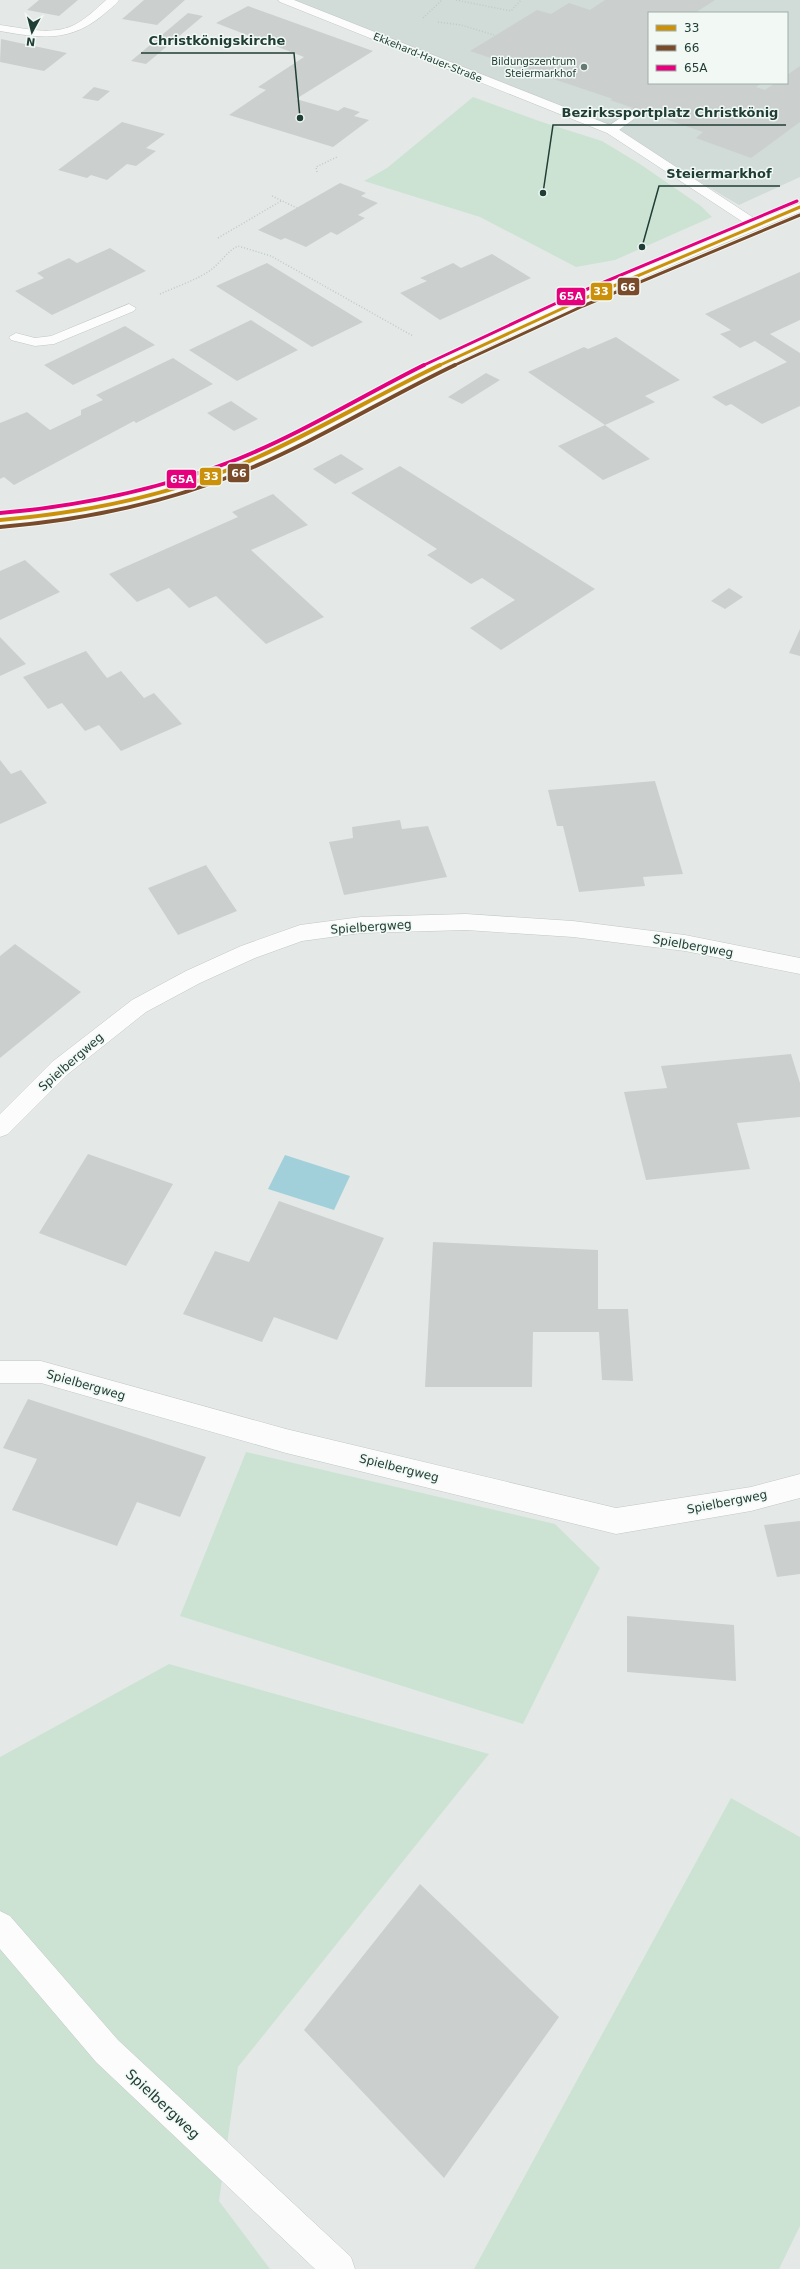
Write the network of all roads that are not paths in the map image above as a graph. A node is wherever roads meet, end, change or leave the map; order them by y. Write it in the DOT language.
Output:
graph roads {
  1 [pos="113,0"];
  2 [pos="284,0"];
  3 [pos="0,28"];
  4 [pos="635,112"];
  5 [pos="611,130"];
  6 [pos="800,207"];
  7 [pos="756,225"];
  8 [pos="129,308"];
  9 [pos="16,337"];
  10 [pos="0,520"];
  11 [pos="800,966"];
  12 [pos="0,1128"];
  13 [pos="0,1372"];
  14 [pos="800,1486"];
  15 [pos="0,1926"];
  16 [pos="339,2269"];
  1 -- 3 [label="street"];
  2 -- 5 [label="street, Ekkehard-Hauer-Straße"];
  4 -- 5 [label="street"];
  5 -- 7 [label="street, Ekkehard-Hauer-Straße"];
  6 -- 7 [label="street"];
  7 -- 10 [label="street"];
  8 -- 9 [label="street"];
  11 -- 12 [label="street, Spielbergweg"];
  13 -- 14 [label="street, Spielbergweg"];
  15 -- 16 [label="street, Spielbergweg"];
}
